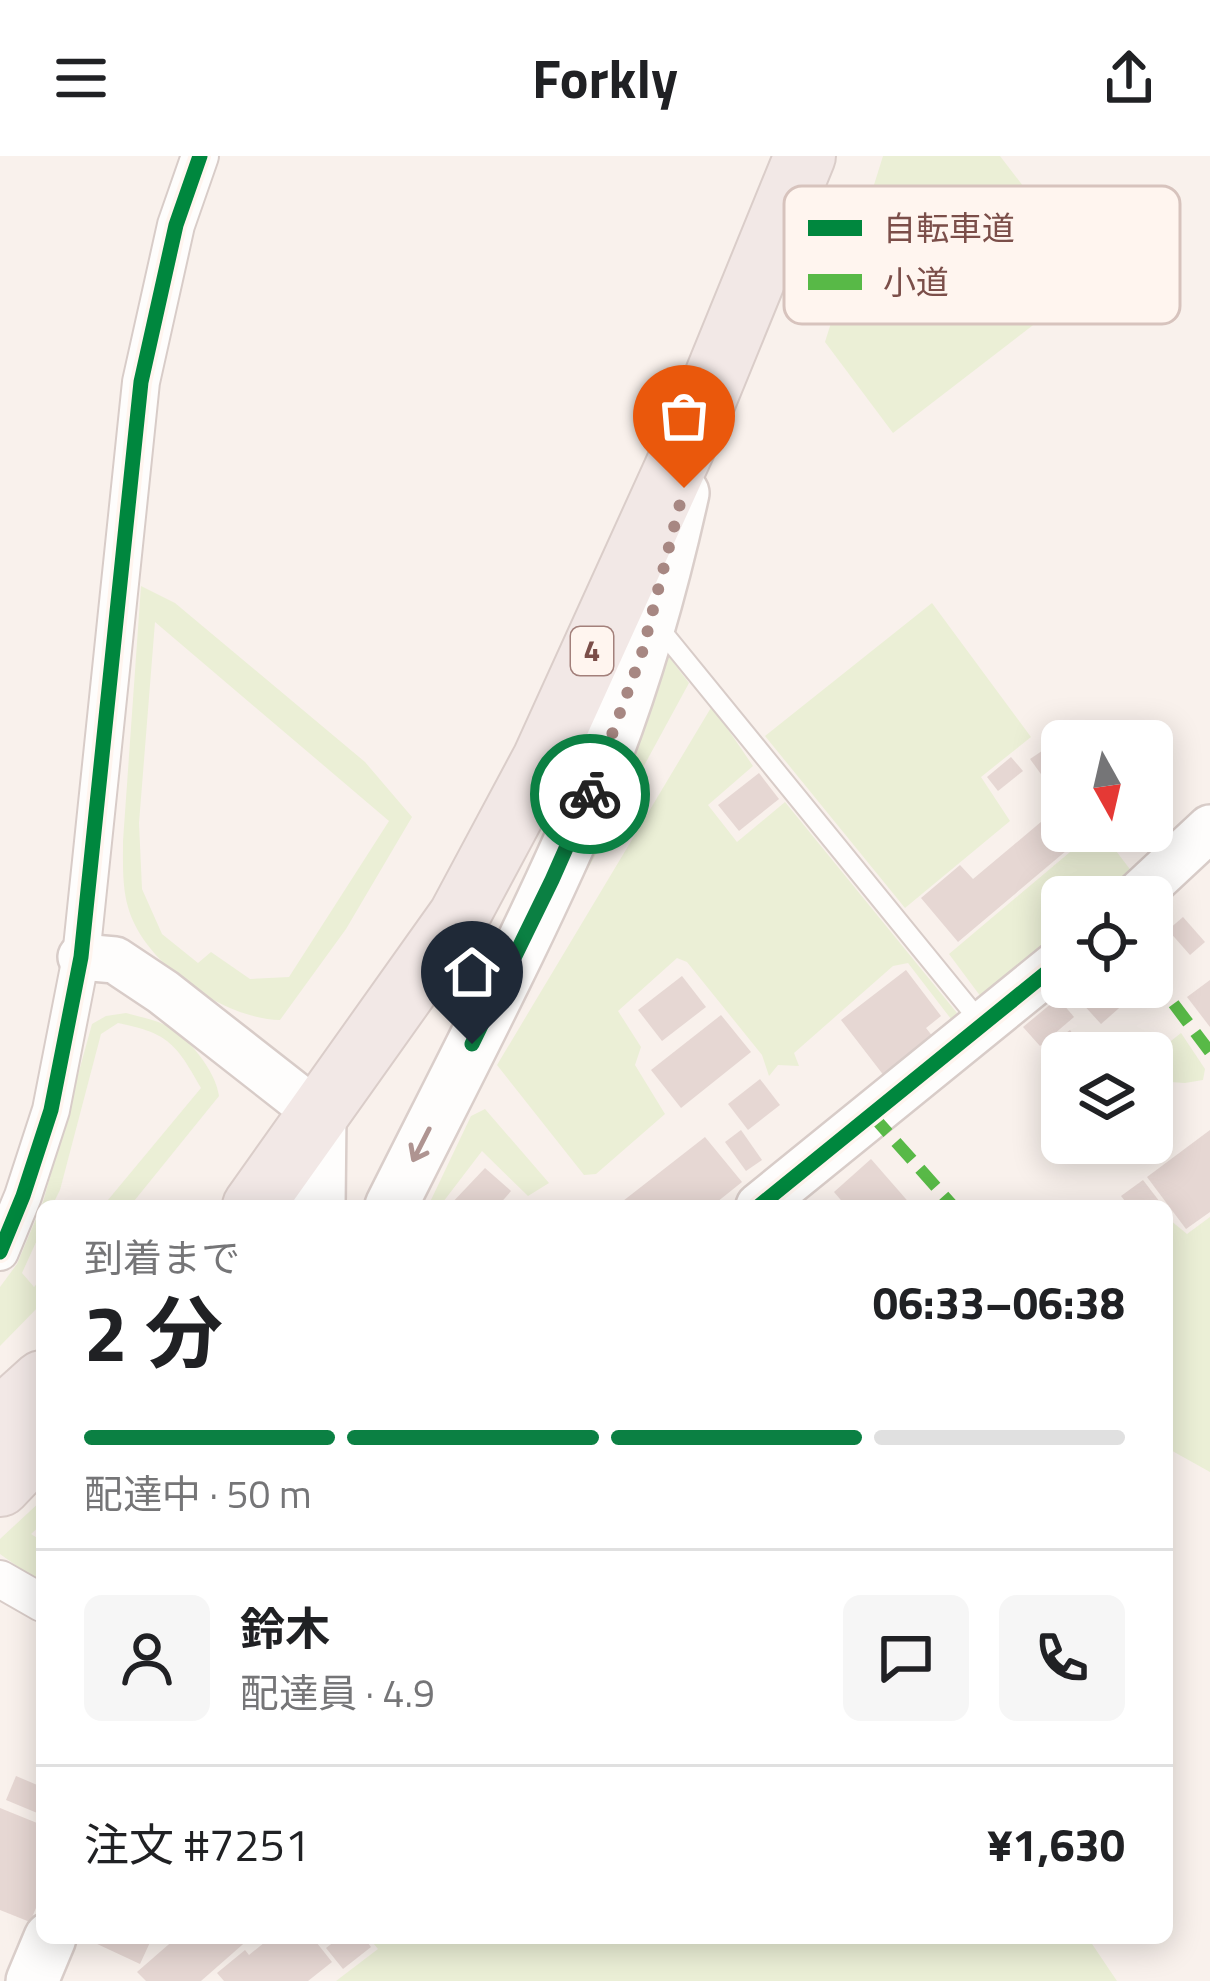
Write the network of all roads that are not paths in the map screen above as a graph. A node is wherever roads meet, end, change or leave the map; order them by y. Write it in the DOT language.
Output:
graph roads {
  1 [pos="200,156"];
  2 [pos="805,156"];
  3 [pos="793,186"];
  4 [pos="784,207"];
  5 [pos="701,411"];
  6 [pos="651,619"];
  7 [pos="1210,828"];
  8 [pos="1159,876"];
  9 [pos="80,957"];
  10 [pos="1041,977"];
  11 [pos="983,1025"];
  12 [pos="320,1115"];
  13 [pos="225,1200"];
  14 [pos="258,1200"];
  15 [pos="319,1200"];
  16 [pos="394,1200"];
  17 [pos="766,1200"];
  18 [pos="0,1252"];
  19 [pos="36,1386"];
  20 [pos="0,1419"];
  21 [pos="36,1448"];
  22 [pos="0,1486"];
  23 [pos="0,1579"];
  24 [pos="36,1600"];
  25 [pos="47,1944"];
  26 [pos="32,1981"];
  1 -- 9 [label="street"];
  2 -- 3 [label="highway, 4"];
  4 -- 5 [label="highway, 4"];
  5 -- 6 [label="main road"];
  5 -- 12 [label="highway, 4"];
  6 -- 11 [label="lane"];
  6 -- 16 [label="main road, one-way"];
  7 -- 8 [label="street"];
  9 -- 12 [label="street"];
  9 -- 18 [label="street"];
  10 -- 11 [label="street"];
  11 -- 17 [label="street"];
  12 -- 13 [label="highway, 4"];
  12 -- 14 [label="highway, 4"];
  12 -- 15 [label="main road"];
  19 -- 20 [label="highway"];
  21 -- 22 [label="highway"];
  23 -- 24 [label="street"];
  25 -- 26 [label="main road"];
}
